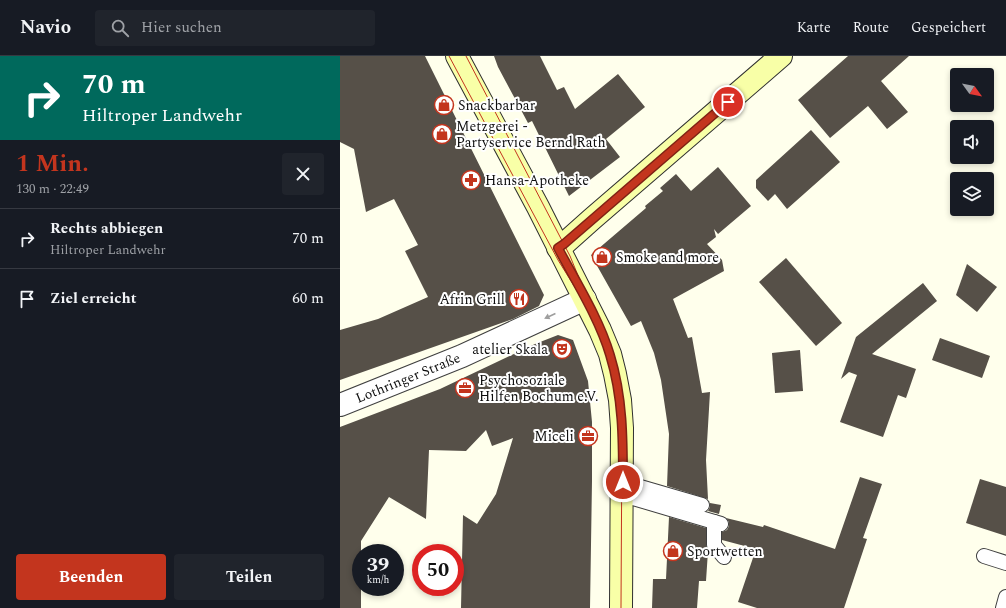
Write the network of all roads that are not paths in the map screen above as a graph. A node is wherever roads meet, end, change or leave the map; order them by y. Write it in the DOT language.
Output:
graph roads {
  1 [pos="458,56"];
  2 [pos="781,56"];
  3 [pos="558,248"];
  4 [pos="585,299"];
  5 [pos="340,405"];
  6 [pos="623,489"];
  7 [pos="702,505"];
  8 [pos="984,556"];
  9 [pos="724,557"];
  10 [pos="1006,563"];
  11 [pos="1006,597"];
  12 [pos="621,608"];
  13 [pos="1002,608"];
  1 -- 3 [label="main road"];
  2 -- 3 [label="main road"];
  3 -- 4 [label="main road"];
  4 -- 5 [label="street, Lothringer Straße, one-way"];
  4 -- 6 [label="main road"];
  6 -- 7 [label="lane"];
  6 -- 9 [label="lane"];
  6 -- 12 [label="main road"];
  8 -- 10 [label="lane"];
  11 -- 13 [label="lane"];
}
